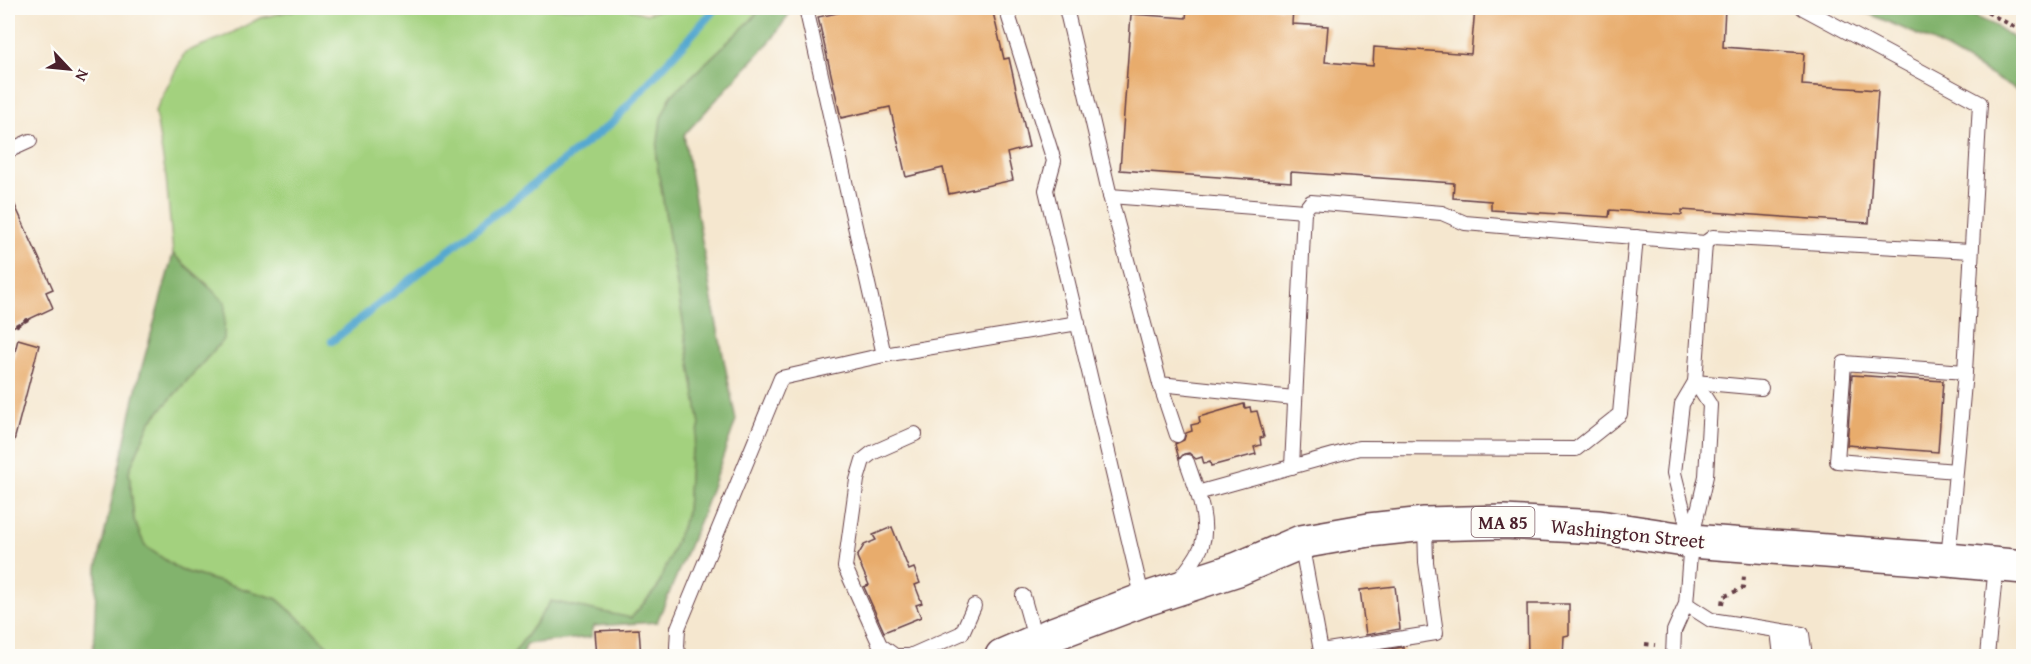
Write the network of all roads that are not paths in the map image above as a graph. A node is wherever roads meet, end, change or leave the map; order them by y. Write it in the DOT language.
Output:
graph roads {
  1 [pos="806,8"];
  2 [pos="1006,8"];
  3 [pos="1066,8"];
  4 [pos="1803,8"];
  5 [pos="30,141"];
  6 [pos="8,151"];
  7 [pos="1110,196"];
  8 [pos="1304,211"];
  9 [pos="1636,237"];
  10 [pos="1705,243"];
  11 [pos="1971,251"];
  12 [pos="1078,323"];
  13 [pos="884,355"];
  14 [pos="1965,372"];
  15 [pos="1695,382"];
  16 [pos="1160,384"];
  17 [pos="1761,388"];
  18 [pos="1294,398"];
  19 [pos="915,434"];
  20 [pos="1178,435"];
  21 [pos="1187,462"];
  22 [pos="1292,466"];
  23 [pos="1956,471"];
  24 [pos="1197,493"];
  25 [pos="1425,524"];
  26 [pos="1691,540"];
  27 [pos="1301,542"];
  28 [pos="1948,560"];
  29 [pos="2010,566"];
  30 [pos="1023,596"];
  31 [pos="1156,596"];
  32 [pos="1686,604"];
  33 [pos="974,606"];
  34 [pos="1784,632"];
  35 [pos="1049,644"];
  36 [pos="679,657"];
  37 [pos="908,657"];
  38 [pos="1002,657"];
  39 [pos="1673,657"];
  40 [pos="1781,657"];
  41 [pos="1793,657"];
  42 [pos="1805,657"];
  43 [pos="1987,657"];
  1 -- 13 [label="lane"];
  2 -- 12 [label="lane"];
  3 -- 7 [label="lane"];
  4 -- 11 [label="lane"];
  5 -- 6 [label="lane"];
  7 -- 8 [label="lane"];
  7 -- 16 [label="lane"];
  8 -- 9 [label="lane"];
  8 -- 18 [label="lane"];
  9 -- 10 [label="lane"];
  9 -- 22 [label="lane"];
  10 -- 11 [label="lane"];
  10 -- 15 [label="lane"];
  11 -- 14 [label="lane"];
  12 -- 13 [label="lane"];
  12 -- 31 [label="lane"];
  13 -- 36 [label="lane"];
  14 -- 23 [label="lane"];
  14 -- 23 [label="lane"];
  15 -- 17 [label="lane"];
  15 -- 26 [label="lane"];
  15 -- 26 [label="lane"];
  16 -- 18 [label="lane"];
  16 -- 20 [label="lane"];
  18 -- 22 [label="lane"];
  19 -- 37 [label="lane"];
  21 -- 24 [label="lane"];
  22 -- 24 [label="lane"];
  23 -- 28 [label="lane"];
  24 -- 31 [label="lane"];
  25 -- 26 [label="main road, Washington Street / MA 85"];
  25 -- 27 [label="main road, Washington Street / MA 85"];
  25 -- 27 [label="lane"];
  26 -- 28 [label="main road, Washington Street / MA 85"];
  26 -- 32 [label="lane"];
  27 -- 31 [label="main road, Washington Street / MA 85"];
  28 -- 29 [label="main road, Washington Street / MA 85"];
  29 -- 43 [label="lane"];
  30 -- 35 [label="lane"];
  31 -- 35 [label="main road, Washington Street / MA 85"];
  32 -- 34 [label="lane"];
  32 -- 39 [label="lane"];
  33 -- 37 [label="lane"];
  34 -- 40 [label="lane"];
  34 -- 41 [label="lane"];
  34 -- 42 [label="lane"];
  35 -- 38 [label="main road, Washington Street / MA 85"];
}
